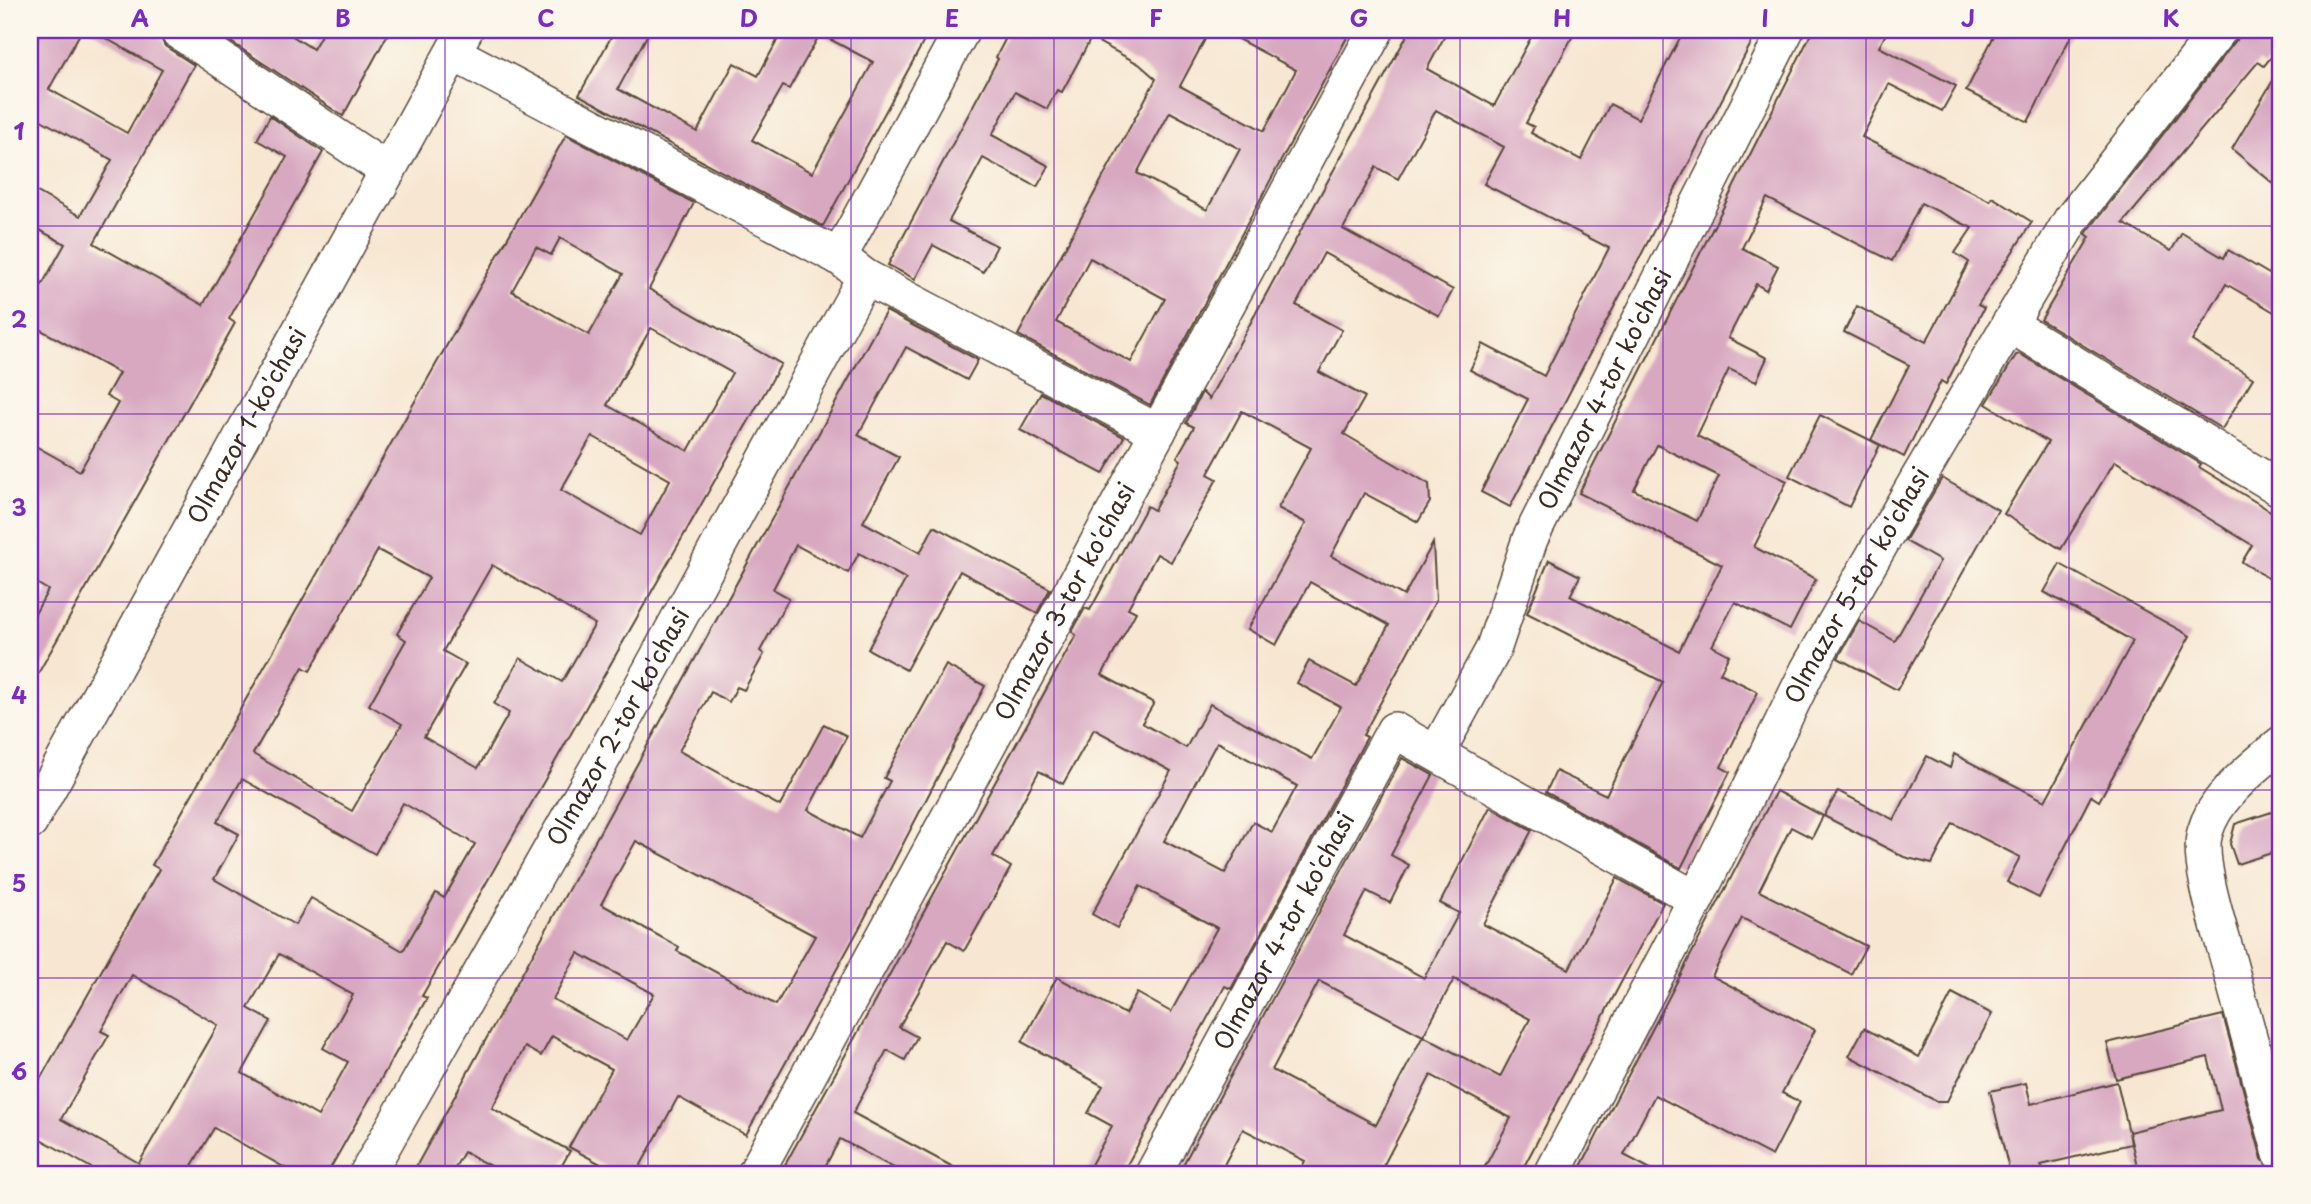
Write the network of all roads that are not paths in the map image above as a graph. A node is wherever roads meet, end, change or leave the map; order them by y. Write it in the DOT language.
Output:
graph roads {
  1 [pos="177,30"];
  2 [pos="962,30"];
  3 [pos="1376,30"];
  4 [pos="1786,30"];
  5 [pos="2219,30"];
  6 [pos="459,41"];
  7 [pos="388,171"];
  8 [pos="852,267"];
  9 [pos="2009,324"];
  10 [pos="1158,432"];
  11 [pos="2281,489"];
  12 [pos="2281,744"];
  13 [pos="1437,752"];
  14 [pos="30,822"];
  15 [pos="1696,899"];
  16 [pos="2281,1154"];
  17 [pos="366,1174"];
  18 [pos="755,1174"];
  19 [pos="1153,1174"];
  20 [pos="1552,1174"];
  1 -- 7 [label="street"];
  2 -- 8 [label="street, Olmazor 2-tor ko'chasi"];
  3 -- 10 [label="street, Olmazor 3-tor ko'chasi"];
  4 -- 13 [label="street, Olmazor 4-tor ko'chasi"];
  5 -- 9 [label="street, Olmazor 5-tor ko'chasi"];
  6 -- 7 [label="street, Olmazor 1-ko'chasi"];
  6 -- 8 [label="street"];
  7 -- 14 [label="street, Olmazor 1-ko'chasi"];
  8 -- 10 [label="street"];
  8 -- 17 [label="street, Olmazor 2-tor ko'chasi"];
  9 -- 11 [label="street"];
  9 -- 15 [label="street, Olmazor 5-tor ko'chasi"];
  10 -- 18 [label="street, Olmazor 3-tor ko'chasi"];
  12 -- 16 [label="street"];
  13 -- 15 [label="street, Olmazor 4-tor ko'chasi"];
  13 -- 19 [label="street, Olmazor 4-tor ko'chasi"];
  15 -- 20 [label="street, Olmazor 5-tor ko'chasi"];
}
